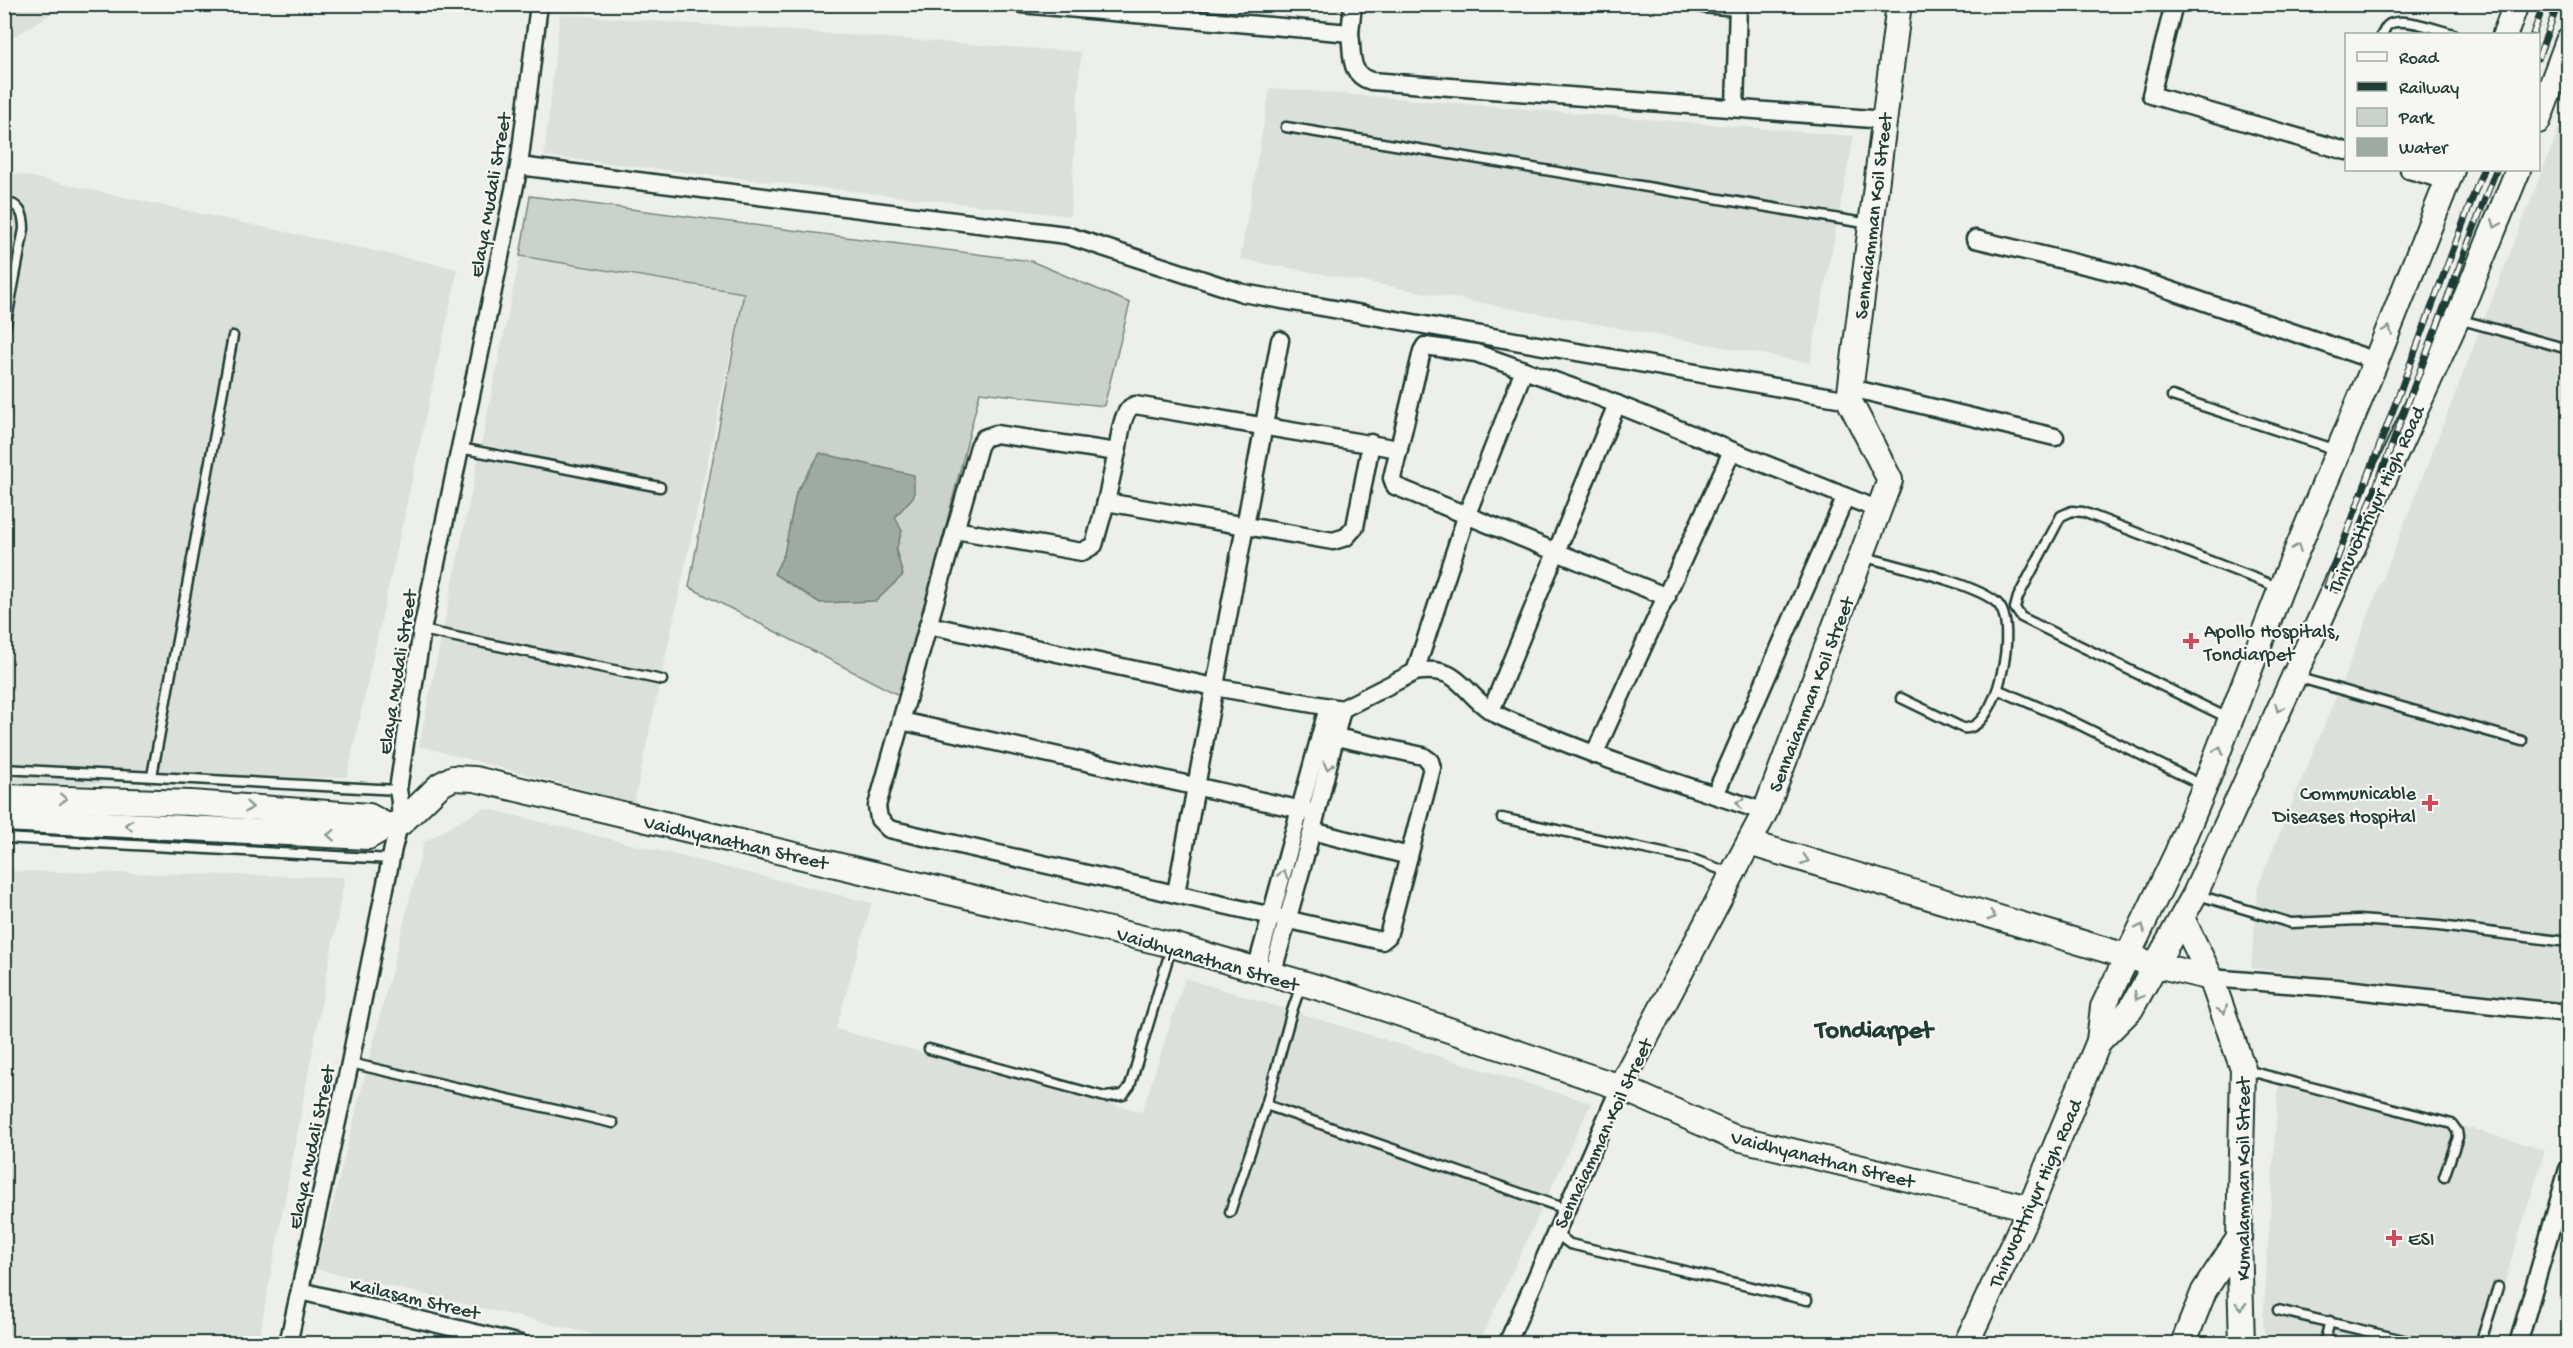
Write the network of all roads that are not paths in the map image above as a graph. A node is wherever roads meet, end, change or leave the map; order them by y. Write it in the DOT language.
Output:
graph roads {
  1 [pos="539,4"];
  2 [pos="1021,4"];
  3 [pos="1353,4"];
  4 [pos="1703,4"];
  5 [pos="1899,4"];
  6 [pos="2174,4"];
  7 [pos="2516,4"];
  8 [pos="1737,6"];
  9 [pos="1350,33"];
  10 [pos="2383,33"];
  11 [pos="2450,33"];
  12 [pos="2505,33"];
  13 [pos="2568,40"];
  14 [pos="2563,76"];
  15 [pos="1735,108"];
  16 [pos="2540,117"];
  17 [pos="1885,120"];
  18 [pos="1286,128"];
  19 [pos="2345,151"];
  20 [pos="519,166"];
  21 [pos="2417,171"];
  22 [pos="2518,171"];
  23 [pos="2450,175"];
  24 [pos="4,201"];
  25 [pos="1871,224"];
  26 [pos="1975,239"];
  27 [pos="2457,319"];
  28 [pos="4,334"];
  29 [pos="233,336"];
  30 [pos="1280,340"];
  31 [pos="2568,349"];
  32 [pos="2376,361"];
  33 [pos="1524,370"];
  34 [pos="1850,394"];
  35 [pos="2172,396"];
  36 [pos="1617,404"];
  37 [pos="1264,426"];
  38 [pos="2055,437"];
  39 [pos="1371,443"];
  40 [pos="460,447"];
  41 [pos="1399,448"];
  42 [pos="2337,450"];
  43 [pos="1732,451"];
  44 [pos="1117,452"];
  45 [pos="660,488"];
  46 [pos="1845,498"];
  47 [pos="1106,502"];
  48 [pos="1879,510"];
  49 [pos="1467,514"];
  50 [pos="1243,527"];
  51 [pos="955,530"];
  52 [pos="1557,552"];
  53 [pos="1862,555"];
  54 [pos="2281,588"];
  55 [pos="1667,597"];
  56 [pos="928,625"];
  57 [pos="422,630"];
  58 [pos="1415,672"];
  59 [pos="2293,676"];
  60 [pos="662,680"];
  61 [pos="1214,687"];
  62 [pos="1999,690"];
  63 [pos="1901,698"];
  64 [pos="1335,708"];
  65 [pos="1491,711"];
  66 [pos="2231,719"];
  67 [pos="901,721"];
  68 [pos="1336,737"];
  69 [pos="2522,741"];
  70 [pos="1594,755"];
  71 [pos="4,769"];
  72 [pos="152,776"];
  73 [pos="1196,786"];
  74 [pos="2205,786"];
  75 [pos="398,790"];
  76 [pos="1715,795"];
  77 [pos="4,796"];
  78 [pos="1309,811"];
  79 [pos="1766,812"];
  80 [pos="1502,818"];
  81 [pos="4,819"];
  82 [pos="394,825"];
  83 [pos="1312,831"];
  84 [pos="4,838"];
  85 [pos="1749,843"];
  86 [pos="1409,856"];
  87 [pos="391,859"];
  88 [pos="1733,874"];
  89 [pos="1176,893"];
  90 [pos="2195,894"];
  91 [pos="1279,917"];
  92 [pos="2182,918"];
  93 [pos="2568,942"];
  94 [pos="1172,945"];
  95 [pos="2127,957"];
  96 [pos="2156,965"];
  97 [pos="1264,973"];
  98 [pos="2211,978"];
  99 [pos="1302,985"];
  100 [pos="2568,1013"];
  101 [pos="2099,1041"];
  102 [pos="929,1049"];
  103 [pos="350,1063"];
  104 [pos="2243,1069"];
  105 [pos="1620,1087"];
  106 [pos="1266,1106"];
  107 [pos="613,1123"];
  108 [pos="2568,1169"];
  109 [pos="2444,1177"];
  110 [pos="2030,1208"];
  111 [pos="1566,1209"];
  112 [pos="1230,1212"];
  113 [pos="1555,1233"];
  114 [pos="2239,1238"];
  115 [pos="2498,1287"];
  116 [pos="300,1291"];
  117 [pos="1807,1300"];
  118 [pos="2278,1310"];
  119 [pos="2330,1321"];
  120 [pos="288,1344"];
  121 [pos="520,1344"];
  122 [pos="1507,1344"];
  123 [pos="1966,1344"];
  124 [pos="2183,1344"];
  125 [pos="2242,1344"];
  126 [pos="2324,1344"];
  127 [pos="2420,1344"];
  128 [pos="2480,1344"];
  129 [pos="2518,1344"];
  1 -- 20 [label="street, Elaya Mudali Street"];
  2 -- 9 [label="street"];
  3 -- 9 [label="street"];
  4 -- 8 [label="street"];
  5 -- 17 [label="main road, Sennaiamman Koil Street"];
  6 -- 19 [label="street"];
  7 -- 12 [label="main road"];
  8 -- 15 [label="street"];
  9 -- 15 [label="street"];
  10 -- 11 [label="lane"];
  13 -- 14 [label="main road"];
  14 -- 16 [label="main road"];
  15 -- 17 [label="street"];
  17 -- 25 [label="main road, Sennaiamman Koil Street"];
  18 -- 25 [label="lane"];
  20 -- 34 [label="street"];
  20 -- 40 [label="street, Elaya Mudali Street"];
  21 -- 23 [label="street"];
  22 -- 27 [label="main road, Thiruvottriyur High Road, one-way"];
  32 -- 23 [label="main road, Thiruvottriyur High Road, one-way"];
  24 -- 28 [label="lane"];
  25 -- 34 [label="main road, Sennaiamman Koil Street"];
  26 -- 32 [label="street"];
  27 -- 31 [label="lane"];
  27 -- 59 [label="main road, Thiruvottriyur High Road"];
  29 -- 72 [label="lane"];
  30 -- 37 [label="street"];
  32 -- 42 [label="main road, Thiruvottriyur High Road"];
  33 -- 36 [label="street"];
  33 -- 41 [label="street"];
  33 -- 49 [label="street"];
  34 -- 38 [label="street"];
  34 -- 48 [label="main road, Sennaiamman Koil Street"];
  35 -- 42 [label="lane"];
  36 -- 43 [label="street"];
  36 -- 52 [label="street"];
  37 -- 39 [label="street"];
  37 -- 44 [label="street"];
  37 -- 50 [label="street"];
  39 -- 41 [label="street"];
  39 -- 50 [label="street"];
  40 -- 45 [label="lane"];
  40 -- 57 [label="street, Elaya Mudali Street"];
  41 -- 49 [label="street"];
  54 -- 42 [label="main road, Thiruvottriyur High Road, one-way"];
  43 -- 46 [label="street"];
  43 -- 55 [label="street"];
  44 -- 47 [label="street"];
  44 -- 51 [label="street"];
  46 -- 48 [label="street"];
  46 -- 76 [label="street"];
  47 -- 50 [label="street"];
  47 -- 51 [label="street"];
  48 -- 53 [label="main road, Sennaiamman Koil Street"];
  49 -- 52 [label="street"];
  49 -- 58 [label="street"];
  50 -- 61 [label="street"];
  51 -- 56 [label="street"];
  52 -- 55 [label="street"];
  52 -- 65 [label="street"];
  53 -- 62 [label="lane"];
  53 -- 79 [label="main road, Sennaiamman Koil Street"];
  54 -- 66 [label="main road, Thiruvottriyur High Road"];
  54 -- 66 [label="lane"];
  55 -- 70 [label="street"];
  56 -- 61 [label="street"];
  56 -- 67 [label="street"];
  57 -- 60 [label="lane"];
  57 -- 75 [label="street, Elaya Mudali Street"];
  58 -- 64 [label="street"];
  58 -- 65 [label="street"];
  59 -- 69 [label="lane"];
  59 -- 90 [label="main road, Thiruvottriyur High Road, one-way"];
  61 -- 64 [label="street"];
  61 -- 73 [label="street"];
  62 -- 63 [label="lane"];
  62 -- 74 [label="lane"];
  64 -- 68 [label="street"];
  64 -- 78 [label="street"];
  65 -- 70 [label="street"];
  74 -- 66 [label="main road, Thiruvottriyur High Road, one-way"];
  67 -- 73 [label="street"];
  67 -- 89 [label="street"];
  68 -- 78 [label="street, one-way"];
  68 -- 86 [label="street"];
  70 -- 76 [label="street"];
  71 -- 72 [label="lane"];
  72 -- 75 [label="lane"];
  73 -- 78 [label="street"];
  73 -- 89 [label="street"];
  95 -- 74 [label="main road, Thiruvottriyur High Road, one-way"];
  75 -- 82 [label="street, Elaya Mudali Street"];
  79 -- 76 [label="street, one-way"];
  77 -- 82 [label="main road, one-way"];
  78 -- 83 [label="street"];
  91 -- 78 [label="street, one-way"];
  79 -- 85 [label="main road, Sennaiamman Koil Street"];
  80 -- 88 [label="lane"];
  82 -- 81 [label="main road, Vaidhyanathan Street, one-way"];
  82 -- 87 [label="street, Elaya Mudali Street"];
  82 -- 94 [label="main road, Vaidhyanathan Street"];
  83 -- 86 [label="street"];
  83 -- 91 [label="street"];
  84 -- 87 [label="lane"];
  85 -- 88 [label="main road, Sennaiamman Koil Street"];
  85 -- 95 [label="main road, one-way"];
  86 -- 91 [label="street"];
  87 -- 103 [label="street, Elaya Mudali Street"];
  88 -- 105 [label="main road, Sennaiamman Koil Street"];
  89 -- 91 [label="street"];
  90 -- 92 [label="main road, Thiruvottriyur High Road"];
  90 -- 93 [label="lane"];
  91 -- 97 [label="street"];
  92 -- 96 [label="main road, Thiruvottriyur High Road"];
  92 -- 98 [label="main road, Kumalamman Koil Street"];
  94 -- 97 [label="main road, Vaidhyanathan Street"];
  94 -- 102 [label="lane"];
  95 -- 96 [label="main road"];
  95 -- 101 [label="main road, Thiruvottriyur High Road"];
  96 -- 98 [label="main road"];
  96 -- 101 [label="main road, Thiruvottriyur High Road, one-way"];
  97 -- 99 [label="main road, Vaidhyanathan Street"];
  98 -- 100 [label="street"];
  98 -- 104 [label="main road, Kumalamman Koil Street, one-way"];
  99 -- 105 [label="main road, Vaidhyanathan Street"];
  99 -- 106 [label="lane"];
  101 -- 110 [label="main road, Thiruvottriyur High Road"];
  103 -- 107 [label="lane"];
  103 -- 116 [label="street, Elaya Mudali Street"];
  104 -- 109 [label="lane"];
  104 -- 114 [label="main road, Kumalamman Koil Street"];
  105 -- 110 [label="main road, Vaidhyanathan Street"];
  105 -- 111 [label="street, Sennaiamman Koil Street"];
  106 -- 111 [label="lane"];
  106 -- 112 [label="lane"];
  108 -- 129 [label="street"];
  110 -- 123 [label="main road, Thiruvottriyur High Road"];
  111 -- 113 [label="street, Sennaiamman Koil Street"];
  113 -- 117 [label="lane"];
  113 -- 122 [label="street, Sennaiamman Koil Street"];
  114 -- 124 [label="main road"];
  114 -- 125 [label="main road, Kumalamman Koil Street, one-way"];
  115 -- 128 [label="lane"];
  116 -- 120 [label="street, Elaya Mudali Street"];
  116 -- 121 [label="street, Kailasam Street"];
  118 -- 119 [label="lane"];
  119 -- 126 [label="lane"];
  119 -- 127 [label="lane"];
}
